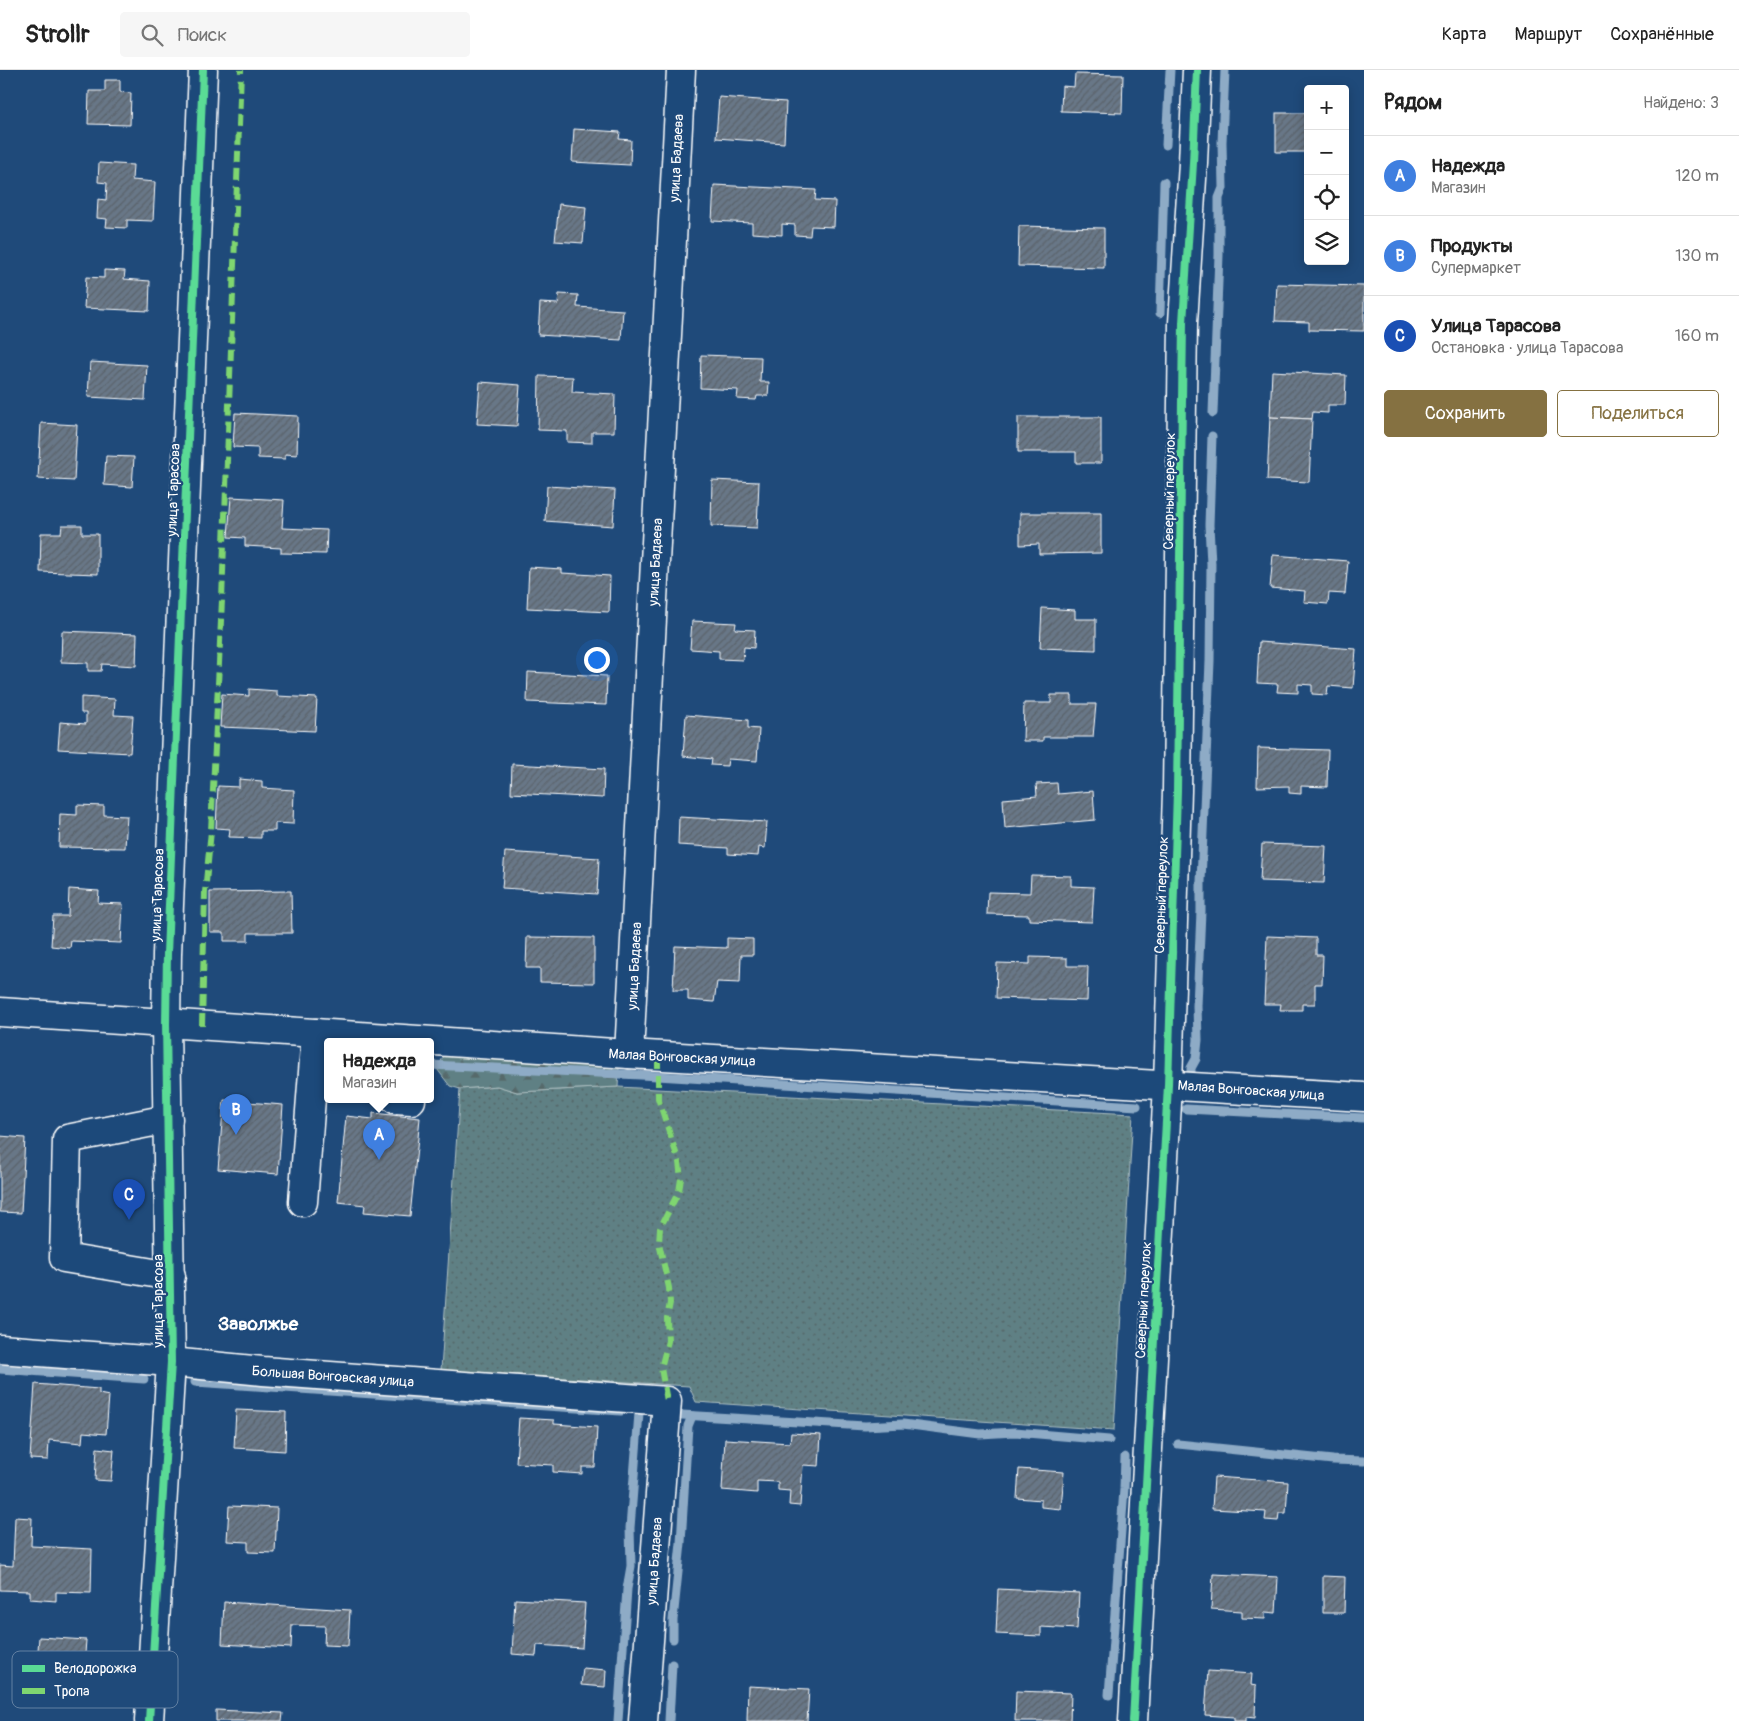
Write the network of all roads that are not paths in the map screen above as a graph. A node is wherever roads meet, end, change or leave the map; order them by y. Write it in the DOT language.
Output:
graph roads {
  1 [pos="203,70"];
  2 [pos="680,70"];
  3 [pos="1197,70"];
  4 [pos="0,1012"];
  5 [pos="166,1024"];
  6 [pos="316,1033"];
  7 [pos="391,1038"];
  8 [pos="434,1041"];
  9 [pos="629,1054"];
  10 [pos="1168,1085"];
  11 [pos="319,1093"];
  12 [pos="1364,1097"];
  13 [pos="168,1119"];
  14 [pos="303,1202"];
  15 [pos="171,1276"];
  16 [pos="0,1349"];
  17 [pos="171,1362"];
  18 [pos="667,1401"];
  19 [pos="153,1651"];
  20 [pos="150,1708"];
  21 [pos="149,1721"];
  22 [pos="643,1721"];
  23 [pos="1133,1721"];
  1 -- 5 [label="street, улица Тарасова"];
  2 -- 9 [label="street, улица Бадаева"];
  3 -- 10 [label="street, Северный переулок"];
  4 -- 5 [label="street, Малая Вонговская улица"];
  5 -- 6 [label="street, Малая Вонговская улица"];
  5 -- 13 [label="street, улица Тарасова"];
  6 -- 7 [label="street, Малая Вонговская улица"];
  6 -- 11 [label="street"];
  8 -- 9 [label="street, Малая Вонговская улица"];
  9 -- 10 [label="street, Малая Вонговская улица"];
  10 -- 12 [label="street, Малая Вонговская улица"];
  10 -- 23 [label="street, Северный переулок"];
  11 -- 14 [label="street"];
  13 -- 15 [label="street, улица Тарасова"];
  13 -- 15 [label="street"];
  15 -- 17 [label="street, улица Тарасова"];
  16 -- 17 [label="street, Большая Вонговская улица"];
  17 -- 18 [label="street, Большая Вонговская улица"];
  17 -- 19 [label="street, улица Тарасова"];
  18 -- 22 [label="street, улица Бадаева"];
  20 -- 21 [label="street, улица Тарасова"];
}
